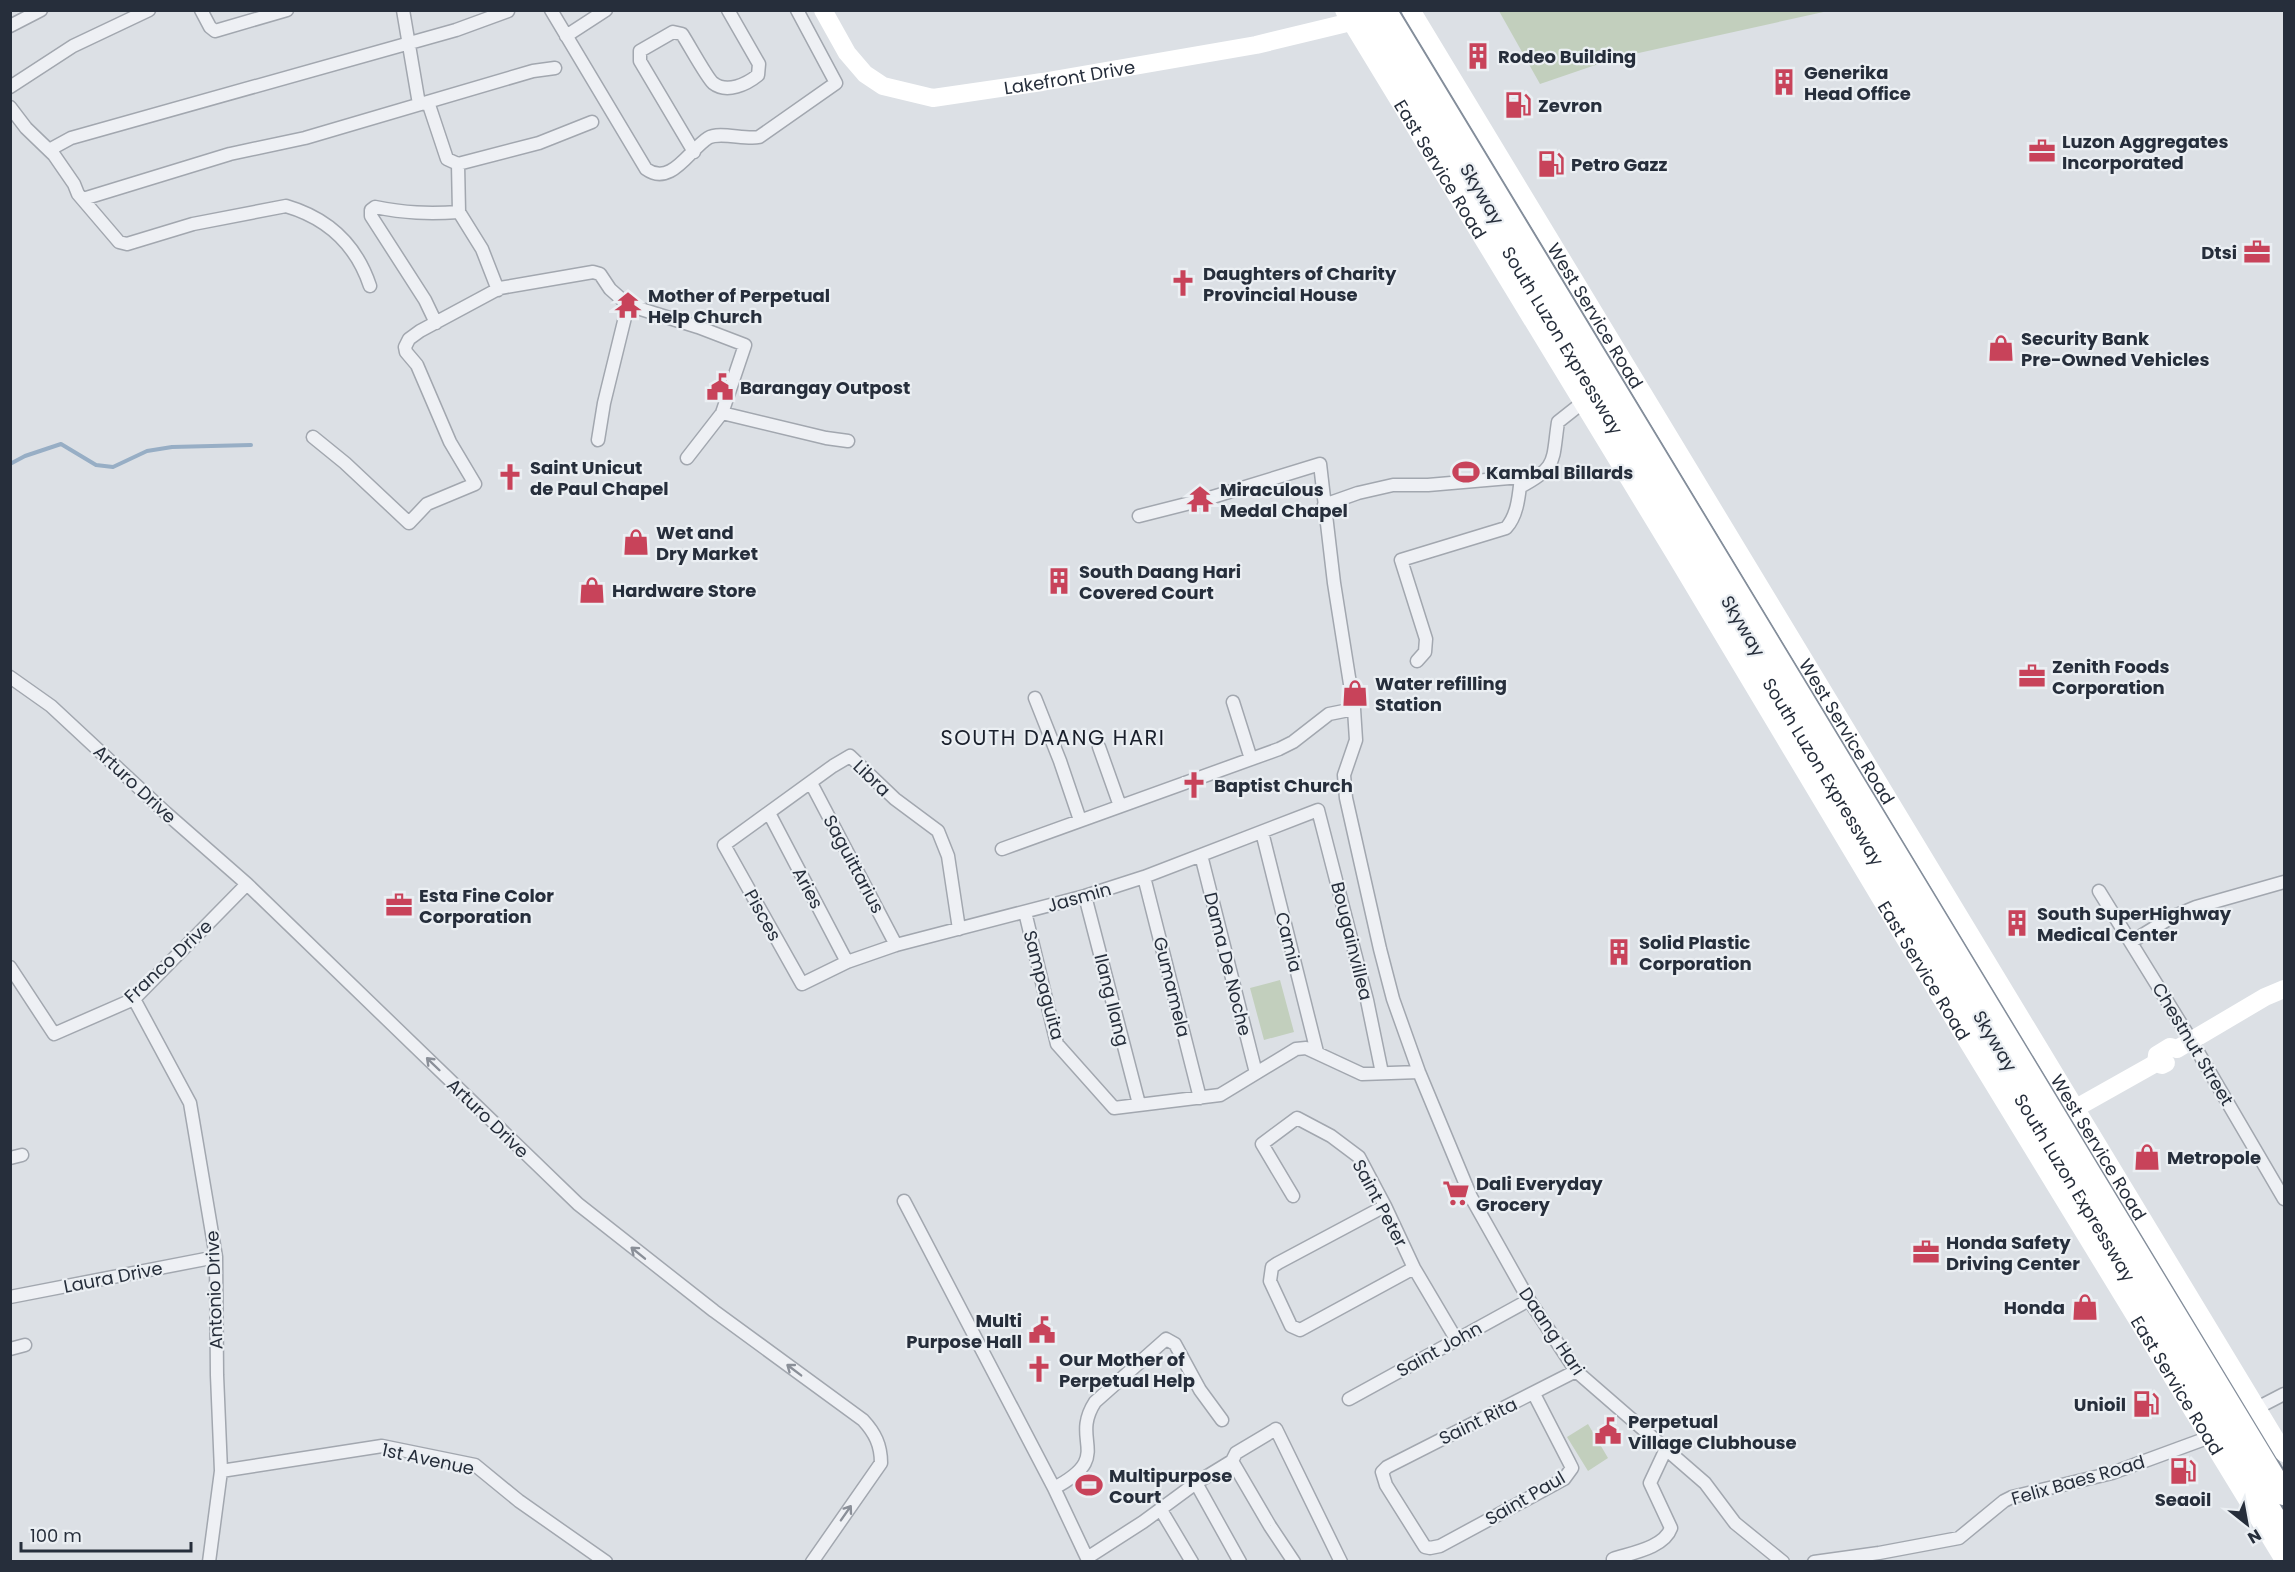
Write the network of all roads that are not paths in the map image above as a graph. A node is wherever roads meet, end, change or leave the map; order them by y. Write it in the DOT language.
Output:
graph roads {
  1 [pos="41,10"];
  2 [pos="148,10"];
  3 [pos="201,10"];
  4 [pos="287,10"];
  5 [pos="403,10"];
  6 [pos="551,10"];
  7 [pos="606,10"];
  8 [pos="728,10"];
  9 [pos="797,10"];
  10 [pos="823,10"];
  11 [pos="1385,10"];
  12 [pos="1395,10"];
  13 [pos="1411,10"];
  14 [pos="508,11"];
  15 [pos="1357,13"];
  16 [pos="10,26"];
  17 [pos="566,36"];
  18 [pos="408,43"];
  19 [pos="555,68"];
  20 [pos="10,87"];
  21 [pos="424,103"];
  22 [pos="10,107"];
  23 [pos="592,122"];
  24 [pos="49,150"];
  25 [pos="694,152"];
  26 [pos="458,164"];
  27 [pos="82,199"];
  28 [pos="459,212"];
  29 [pos="370,286"];
  30 [pos="498,290"];
  31 [pos="628,306"];
  32 [pos="436,323"];
  33 [pos="1582,403"];
  34 [pos="722,413"];
  35 [pos="313,436"];
  36 [pos="598,440"];
  37 [pos="848,441"];
  38 [pos="687,458"];
  39 [pos="1520,486"];
  40 [pos="1324,505"];
  41 [pos="1139,516"];
  42 [pos="1417,661"];
  43 [pos="10,677"];
  44 [pos="1035,698"];
  45 [pos="1233,702"];
  46 [pos="1354,709"];
  47 [pos="1099,747"];
  48 [pos="1251,759"];
  49 [pos="811,783"];
  50 [pos="1120,806"];
  51 [pos="1318,810"];
  52 [pos="769,813"];
  53 [pos="1080,820"];
  54 [pos="1262,832"];
  55 [pos="724,845"];
  56 [pos="1002,849"];
  57 [pos="1201,855"];
  58 [pos="1144,877"];
  59 [pos="2284,882"];
  60 [pos="247,885"];
  61 [pos="2099,891"];
  62 [pos="1085,896"];
  63 [pos="1025,912"];
  64 [pos="959,929"];
  65 [pos="2131,942"];
  66 [pos="896,945"];
  67 [pos="847,962"];
  68 [pos="10,967"];
  69 [pos="802,984"];
  70 [pos="2283,993"];
  71 [pos="134,999"];
  72 [pos="2184,1045"];
  73 [pos="1317,1052"];
  74 [pos="1419,1072"];
  75 [pos="1256,1073"];
  76 [pos="1382,1073"];
  77 [pos="1200,1098"];
  78 [pos="1139,1104"];
  79 [pos="2076,1108"];
  80 [pos="1293,1196"];
  81 [pos="2284,1199"];
  82 [pos="904,1201"];
  83 [pos="1385,1206"];
  84 [pos="216,1257"];
  85 [pos="1414,1268"];
  86 [pos="10,1297"];
  87 [pos="1529,1300"];
  88 [pos="1456,1339"];
  89 [pos="25,1345"];
  90 [pos="10,1349"];
  91 [pos="1576,1371"];
  92 [pos="1534,1394"];
  93 [pos="2284,1394"];
  94 [pos="1349,1399"];
  95 [pos="2258,1408"];
  96 [pos="1222,1420"];
  97 [pos="2210,1437"];
  98 [pos="1665,1451"];
  99 [pos="2284,1453"];
  100 [pos="1232,1461"];
  101 [pos="221,1471"];
  102 [pos="2284,1476"];
  103 [pos="1196,1483"];
  104 [pos="1054,1488"];
  105 [pos="2284,1494"];
  106 [pos="1161,1510"];
  107 [pos="2284,1518"];
  108 [pos="2284,1533"];
  109 [pos="1435,1547"];
  110 [pos="1613,1559"];
  111 [pos="1088,1560"];
  112 [pos="2284,1560"];
  113 [pos="209,1562"];
  114 [pos="606,1562"];
  115 [pos="812,1562"];
  116 [pos="1192,1562"];
  117 [pos="1240,1562"];
  118 [pos="1294,1562"];
  119 [pos="1341,1562"];
  120 [pos="1783,1562"];
  121 [pos="1814,1562"];
  1 -- 16 [label="street"];
  2 -- 20 [label="street"];
  3 -- 4 [label="street"];
  5 -- 18 [label="street"];
  6 -- 17 [label="street"];
  7 -- 17 [label="street"];
  8 -- 25 [label="street"];
  9 -- 25 [label="street"];
  10 -- 15 [label="main road, Lakefront Drive"];
  11 -- 105 [label="highway, Skyway"];
  12 -- 102 [label="highway, South Luzon Expressway"];
  13 -- 79 [label="main road, West Service Road"];
  14 -- 18 [label="street"];
  15 -- 33 [label="main road, East Service Road"];
  15 -- 107 [label="highway, Skyway"];
  15 -- 108 [label="highway, South Luzon Expressway"];
  17 -- 25 [label="street"];
  18 -- 21 [label="street"];
  18 -- 24 [label="street"];
  19 -- 21 [label="street"];
  21 -- 26 [label="street"];
  21 -- 27 [label="street"];
  22 -- 24 [label="street"];
  23 -- 26 [label="street"];
  24 -- 27 [label="street"];
  26 -- 28 [label="street"];
  27 -- 29 [label="street"];
  28 -- 30 [label="street"];
  28 -- 32 [label="street"];
  30 -- 31 [label="street"];
  30 -- 32 [label="street"];
  31 -- 34 [label="street"];
  31 -- 36 [label="street"];
  32 -- 35 [label="street"];
  33 -- 39 [label="street"];
  33 -- 97 [label="main road, East Service Road"];
  34 -- 37 [label="street"];
  34 -- 38 [label="street"];
  39 -- 40 [label="street"];
  39 -- 42 [label="street"];
  40 -- 41 [label="street, Daang Hari"];
  40 -- 46 [label="street, Daang Hari"];
  43 -- 60 [label="street, Arturo Drive"];
  44 -- 53 [label="street"];
  45 -- 48 [label="street"];
  46 -- 48 [label="street"];
  46 -- 74 [label="street, Daang Hari"];
  47 -- 50 [label="street"];
  48 -- 50 [label="street"];
  49 -- 52 [label="street, Libra"];
  49 -- 64 [label="street, Libra"];
  49 -- 66 [label="street, Saguittarius"];
  50 -- 53 [label="street"];
  51 -- 54 [label="street, Jasmin"];
  51 -- 76 [label="street, Bougainvillea"];
  52 -- 55 [label="street, Libra"];
  52 -- 67 [label="street, Aries"];
  53 -- 56 [label="street"];
  54 -- 57 [label="street, Jasmin"];
  54 -- 73 [label="street, Camia"];
  55 -- 69 [label="street, Pisces"];
  57 -- 58 [label="street, Jasmin"];
  57 -- 75 [label="street, Dama De Noche"];
  58 -- 62 [label="street, Jasmin"];
  58 -- 77 [label="street, Gumamela"];
  59 -- 65 [label="street"];
  60 -- 71 [label="street, Franco Drive"];
  115 -- 60 [label="street, Arturo Drive, one-way"];
  61 -- 65 [label="street, Chestnut Street"];
  62 -- 63 [label="street, Jasmin"];
  62 -- 78 [label="street, Ilang Ilang"];
  63 -- 64 [label="street, Jasmin"];
  63 -- 78 [label="street, Sampaguita"];
  64 -- 66 [label="street, Jasmin"];
  65 -- 72 [label="street, Chestnut Street"];
  66 -- 67 [label="street, Jasmin"];
  67 -- 69 [label="street, Jasmin"];
  68 -- 71 [label="street, Franco Drive"];
  70 -- 72 [label="main road"];
  71 -- 84 [label="street, Antonio Drive"];
  72 -- 79 [label="main road"];
  72 -- 81 [label="street, Chestnut Street"];
  73 -- 75 [label="street, Sampaguita"];
  73 -- 76 [label="street, Sampaguita"];
  74 -- 76 [label="street, Sampaguita"];
  74 -- 87 [label="street, Daang Hari"];
  75 -- 77 [label="street, Sampaguita"];
  77 -- 78 [label="street, Sampaguita"];
  79 -- 95 [label="main road, West Service Road"];
  80 -- 83 [label="street, Saint Peter"];
  82 -- 104 [label="street"];
  83 -- 85 [label="street, Saint Peter"];
  83 -- 85 [label="street"];
  84 -- 86 [label="street, Laura Drive"];
  84 -- 101 [label="street, Antonio Drive"];
  85 -- 88 [label="street, Saint Peter"];
  87 -- 88 [label="street, Saint John"];
  87 -- 91 [label="street, Daang Hari"];
  88 -- 94 [label="street, Saint John"];
  89 -- 90 [label="street"];
  91 -- 92 [label="street, Saint Rita"];
  91 -- 98 [label="street, Daang Hari"];
  92 -- 109 [label="street, Saint Paul"];
  92 -- 109 [label="street, Saint Rita"];
  93 -- 95 [label="street"];
  95 -- 99 [label="main road, West Service Road"];
  96 -- 104 [label="street"];
  97 -- 112 [label="main road, East Service Road"];
  97 -- 121 [label="street, Felix Baes Road"];
  98 -- 110 [label="street"];
  98 -- 120 [label="street, Daang Hari"];
  100 -- 103 [label="street"];
  100 -- 118 [label="street"];
  100 -- 119 [label="street"];
  101 -- 113 [label="street, Antonio Drive"];
  101 -- 114 [label="street, 1st Avenue"];
  103 -- 106 [label="street"];
  103 -- 117 [label="street"];
  104 -- 111 [label="street"];
  106 -- 111 [label="street"];
  106 -- 116 [label="street"];
}
